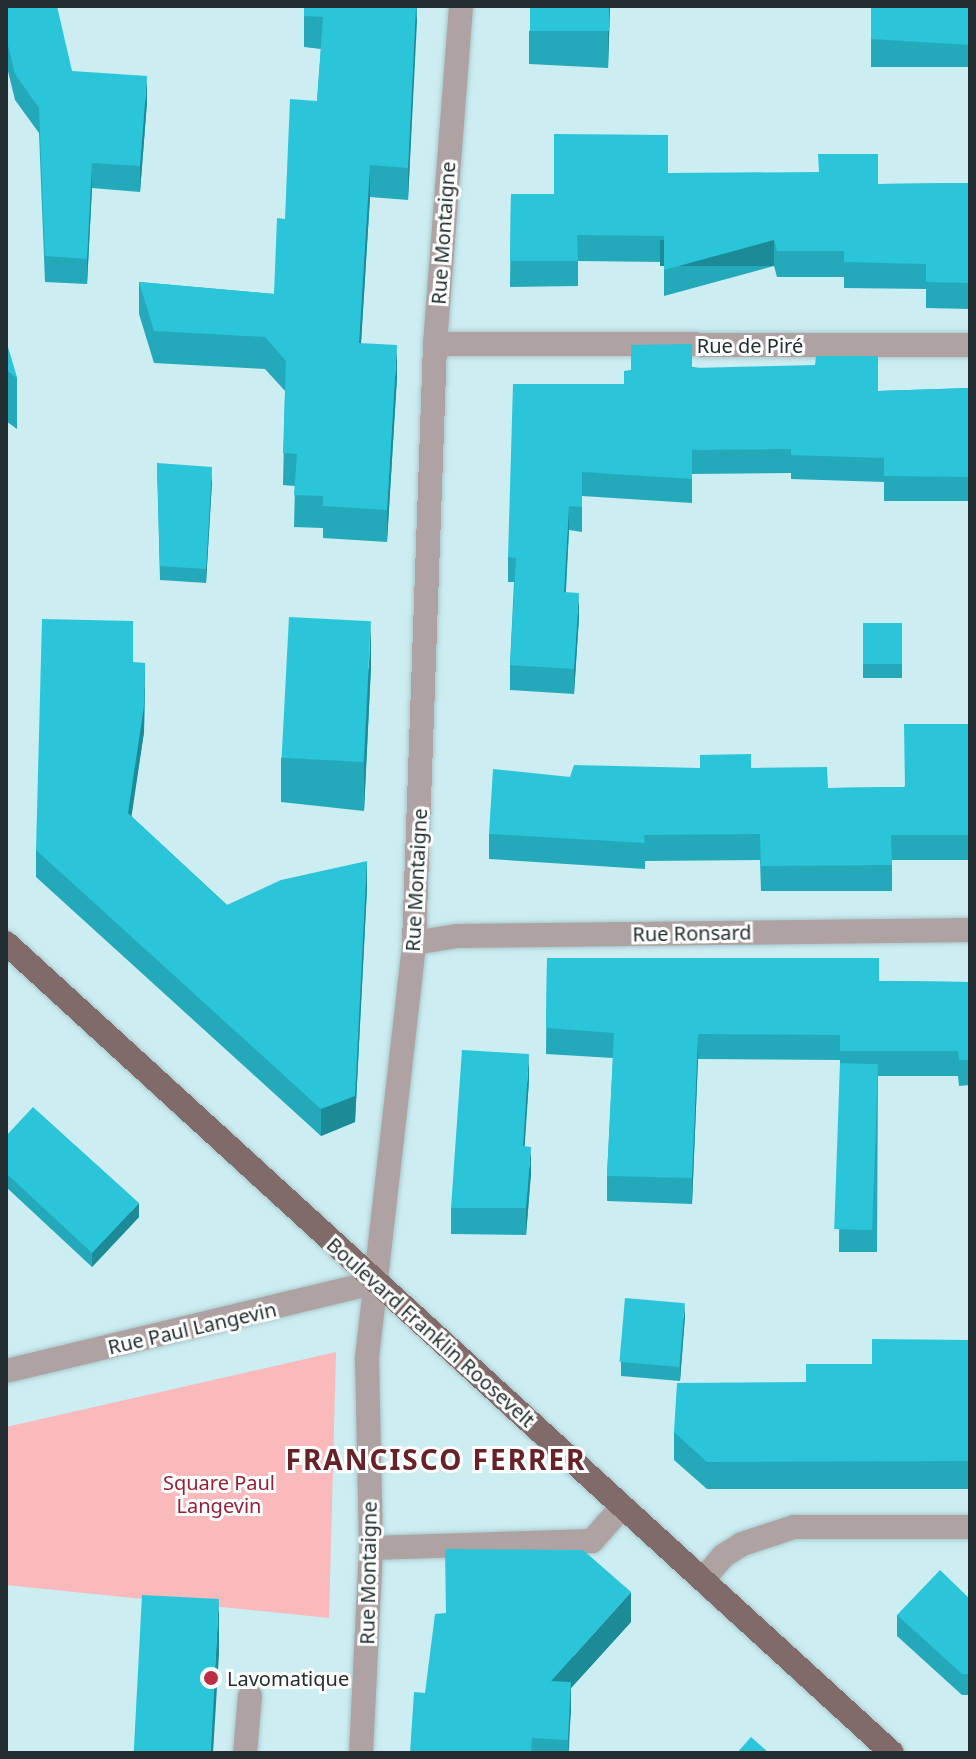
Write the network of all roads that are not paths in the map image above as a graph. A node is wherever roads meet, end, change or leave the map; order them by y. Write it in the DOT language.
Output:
graph roads {
  1 [pos="461,6"];
  2 [pos="435,344"];
  3 [pos="970,345"];
  4 [pos="970,930"];
  5 [pos="6,943"];
  6 [pos="414,943"];
  7 [pos="377,1282"];
  8 [pos="6,1371"];
  9 [pos="622,1507"];
  10 [pos="970,1527"];
  11 [pos="371,1548"];
  12 [pos="703,1580"];
  13 [pos="250,1696"];
  14 [pos="245,1753"];
  15 [pos="361,1753"];
  16 [pos="892,1753"];
  1 -- 2 [label="street, Rue Montaigne"];
  2 -- 3 [label="street, Rue de Piré"];
  2 -- 6 [label="street, Rue Montaigne"];
  4 -- 6 [label="street, Rue Ronsard"];
  5 -- 7 [label="main road, Boulevard Franklin Roosevelt"];
  6 -- 7 [label="street, Rue Montaigne"];
  7 -- 8 [label="street, Rue Paul Langevin"];
  7 -- 9 [label="main road, Boulevard Franklin Roosevelt"];
  7 -- 11 [label="street, Rue Montaigne"];
  9 -- 11 [label="street"];
  9 -- 12 [label="main road, Boulevard Franklin Roosevelt"];
  10 -- 12 [label="street"];
  11 -- 15 [label="street, Rue Montaigne"];
  12 -- 16 [label="main road, Boulevard Franklin Roosevelt"];
  13 -- 14 [label="street"];
}
